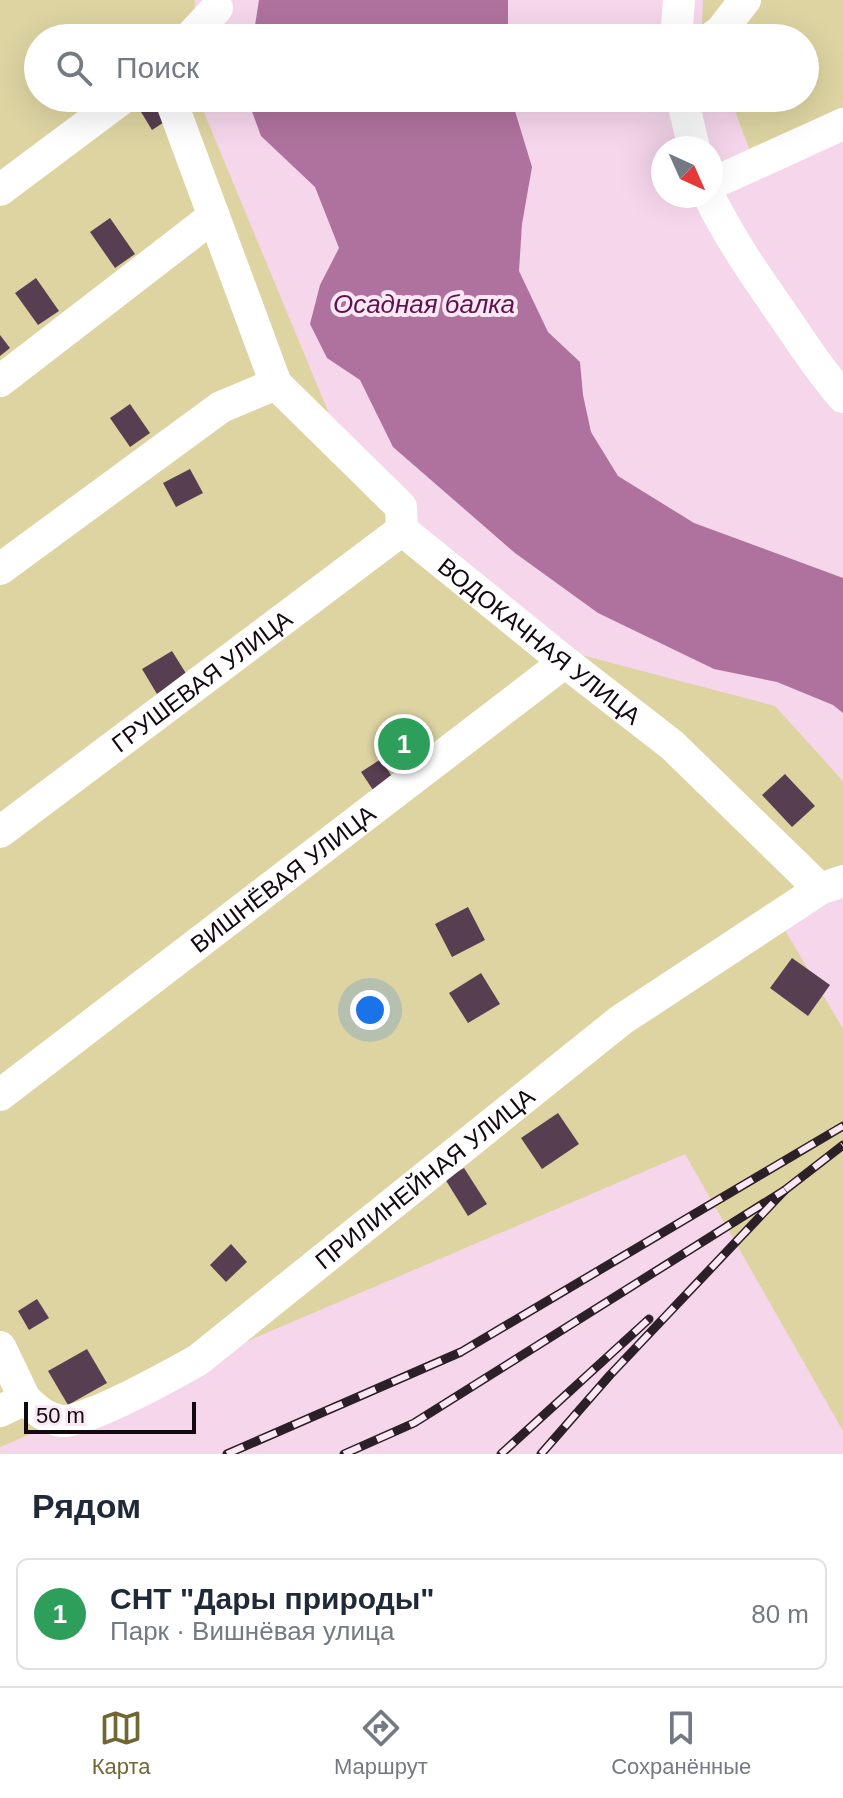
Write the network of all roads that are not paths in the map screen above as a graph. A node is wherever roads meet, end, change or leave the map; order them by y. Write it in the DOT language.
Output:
graph roads {
  1 [pos="745,0"];
  2 [pos="217,8"];
  3 [pos="202,24"];
  4 [pos="726,24"];
  5 [pos="104,112"];
  6 [pos="175,112"];
  7 [pos="685,112"];
  8 [pos="843,124"];
  9 [pos="691,136"];
  10 [pos="723,179"];
  11 [pos="0,190"];
  12 [pos="715,208"];
  13 [pos="214,216"];
  14 [pos="0,381"];
  15 [pos="276,384"];
  16 [pos="843,397"];
  17 [pos="402,530"];
  18 [pos="0,569"];
  19 [pos="565,662"];
  20 [pos="0,832"];
  21 [pos="832,885"];
  22 [pos="0,1095"];
  23 [pos="0,1347"];
  24 [pos="12,1405"];
  1 -- 4 [label="street"];
  2 -- 3 [label="street"];
  5 -- 11 [label="street"];
  6 -- 13 [label="street"];
  7 -- 9 [label="street"];
  8 -- 10 [label="street"];
  12 -- 16 [label="street"];
  13 -- 14 [label="street"];
  13 -- 15 [label="street"];
  15 -- 17 [label="street"];
  15 -- 18 [label="street"];
  17 -- 19 [label="street, ВОДОКАЧНАЯ УЛИЦА"];
  17 -- 20 [label="street, ГРУШЕВАЯ УЛИЦА"];
  19 -- 21 [label="street, ВОДОКАЧНАЯ УЛИЦА"];
  19 -- 22 [label="street, ВИШНЁВАЯ УЛИЦА"];
  21 -- 24 [label="street, ПРИЛИНЕЙНАЯ УЛИЦА"];
  23 -- 24 [label="street"];
}
